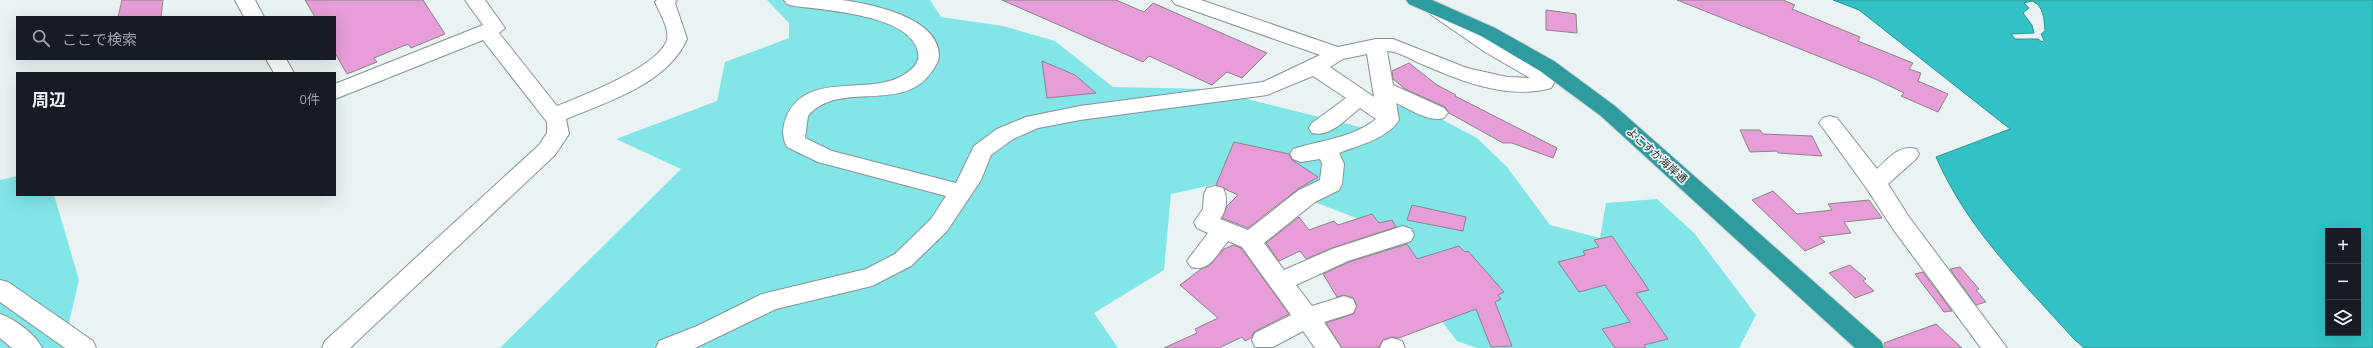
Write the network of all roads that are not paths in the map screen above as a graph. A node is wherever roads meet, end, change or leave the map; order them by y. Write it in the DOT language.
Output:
graph roads {
  1 [pos="245,0"];
  2 [pos="475,0"];
  3 [pos="667,0"];
  4 [pos="794,0"];
  5 [pos="1182,0"];
  6 [pos="1422,2"];
  7 [pos="253,16"];
  8 [pos="487,31"];
  9 [pos="1376,45"];
  10 [pos="1337,54"];
  11 [pos="277,60"];
  12 [pos="1316,67"];
  13 [pos="283,72"];
  14 [pos="1384,89"];
  15 [pos="336,92"];
  16 [pos="1360,98"];
  17 [pos="1437,113"];
  18 [pos="553,116"];
  19 [pos="1388,116"];
  20 [pos="1830,123"];
  21 [pos="1320,128"];
  22 [pos="1327,150"];
  23 [pos="1301,154"];
  24 [pos="1908,154"];
  25 [pos="1875,183"];
  26 [pos="961,192"];
  27 [pos="1215,194"];
  28 [pos="1223,230"];
  29 [pos="1403,236"];
  30 [pos="1250,241"];
  31 [pos="1199,262"];
  32 [pos="1280,282"];
  33 [pos="0,289"];
  34 [pos="1344,306"];
  35 [pos="1306,318"];
  36 [pos="0,324"];
  37 [pos="1264,340"];
  38 [pos="30,348"];
  39 [pos="84,348"];
  40 [pos="334,348"];
  41 [pos="668,348"];
  42 [pos="1329,348"];
  43 [pos="1872,348"];
  44 [pos="1995,348"];
  1 -- 7 [label="street"];
  2 -- 8 [label="street"];
  3 -- 18 [label="street"];
  4 -- 26 [label="street"];
  5 -- 10 [label="street"];
  6 -- 9 [label="street"];
  6 -- 43 [label="highway, よこすか海岸通"];
  8 -- 15 [label="street"];
  8 -- 18 [label="street"];
  9 -- 10 [label="street"];
  9 -- 14 [label="street"];
  10 -- 12 [label="street"];
  11 -- 13 [label="street"];
  12 -- 16 [label="street"];
  12 -- 26 [label="street"];
  14 -- 17 [label="street"];
  14 -- 19 [label="street"];
  16 -- 19 [label="street"];
  16 -- 21 [label="street"];
  18 -- 40 [label="street"];
  19 -- 22 [label="street"];
  20 -- 25 [label="street"];
  22 -- 23 [label="street"];
  22 -- 30 [label="street"];
  24 -- 25 [label="street"];
  25 -- 44 [label="street"];
  26 -- 41 [label="street"];
  27 -- 28 [label="street"];
  28 -- 30 [label="street"];
  28 -- 31 [label="street"];
  29 -- 32 [label="street"];
  30 -- 32 [label="street"];
  32 -- 35 [label="street"];
  33 -- 39 [label="street"];
  34 -- 35 [label="street"];
  35 -- 37 [label="street"];
  35 -- 42 [label="street"];
  36 -- 38 [label="street"];
}
